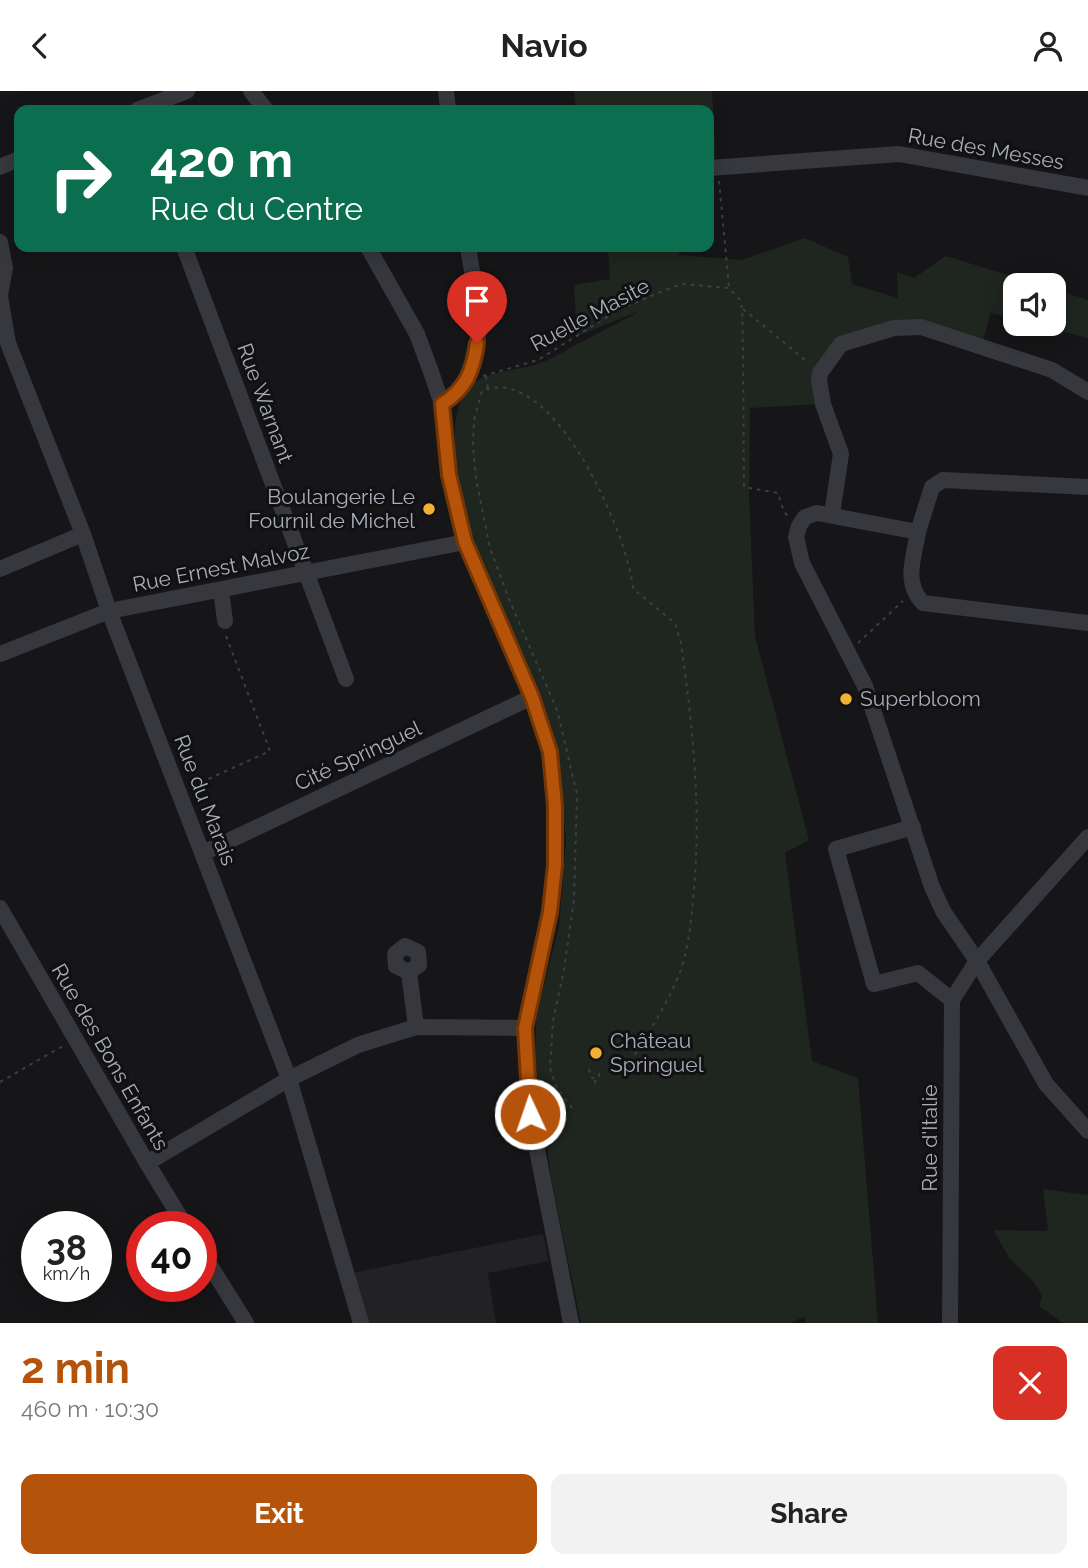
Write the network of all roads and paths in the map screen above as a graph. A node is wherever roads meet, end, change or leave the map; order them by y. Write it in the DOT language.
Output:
graph roads {
  1 [pos="187,91"];
  2 [pos="250,91"];
  3 [pos="150,105"];
  4 [pos="262,105"];
  5 [pos="714,168"];
  6 [pos="714,171"];
  7 [pos="1088,188"];
  8 [pos="0,242"];
  9 [pos="186,252"];
  10 [pos="371,252"];
  11 [pos="469,252"];
  12 [pos="729,288"];
  13 [pos="0,295"];
  14 [pos="742,308"];
  15 [pos="820,373"];
  16 [pos="486,376"];
  17 [pos="466,382"];
  18 [pos="435,383"];
  19 [pos="488,389"];
  20 [pos="1088,393"];
  21 [pos="442,404"];
  22 [pos="1088,487"];
  23 [pos="832,514"];
  24 [pos="799,527"];
  25 [pos="918,532"];
  26 [pos="83,534"];
  27 [pos="465,542"];
  28 [pos="0,569"];
  29 [pos="306,574"];
  30 [pos="221,590"];
  31 [pos="913,592"];
  32 [pos="109,611"];
  33 [pos="225,621"];
  34 [pos="1088,623"];
  35 [pos="847,653"];
  36 [pos="0,654"];
  37 [pos="346,680"];
  38 [pos="532,697"];
  39 [pos="179,792"];
  40 [pos="913,827"];
  41 [pos="1088,837"];
  42 [pos="203,853"];
  43 [pos="0,908"];
  44 [pos="977,961"];
  45 [pos="409,972"];
  46 [pos="952,1000"];
  47 [pos="416,1027"];
  48 [pos="525,1028"];
  49 [pos="75,1039"];
  50 [pos="600,1068"];
  51 [pos="589,1069"];
  52 [pos="622,1075"];
  53 [pos="289,1079"];
  54 [pos="595,1079"];
  55 [pos="0,1082"];
  56 [pos="596,1088"];
  57 [pos="572,1108"];
  58 [pos="1088,1131"];
  59 [pos="147,1163"];
  60 [pos="177,1211"];
  61 [pos="217,1277"];
  62 [pos="952,1321"];
  63 [pos="246,1323"];
  64 [pos="361,1323"];
  65 [pos="571,1323"];
  1 -- 3 [label="street"];
  2 -- 4 [label="street"];
  5 -- 7 [label="street, Rue des Messes"];
  6 -- 12 [label="path"];
  8 -- 13 [label="street, Rue du Marais"];
  9 -- 29 [label="street, Rue Warnant"];
  10 -- 18 [label="street"];
  11 -- 17 [label="street"];
  12 -- 14 [label="path"];
  12 -- 16 [label="path, Ruelle Masite"];
  13 -- 26 [label="street, Rue du Marais"];
  14 -- 15 [label="path"];
  14 -- 24 [label="path"];
  15 -- 20 [label="street"];
  15 -- 23 [label="street"];
  16 -- 17 [label="path, Ruelle Masite"];
  16 -- 19 [label="path"];
  17 -- 18 [label="street"];
  17 -- 21 [label="street"];
  18 -- 21 [label="street"];
  19 -- 52 [label="path"];
  19 -- 57 [label="path"];
  21 -- 27 [label="street"];
  22 -- 25 [label="street"];
  23 -- 24 [label="street"];
  23 -- 25 [label="street"];
  24 -- 35 [label="street"];
  25 -- 31 [label="street"];
  26 -- 28 [label="street"];
  26 -- 32 [label="street, Rue du Marais"];
  27 -- 29 [label="street, Rue Ernest Malvoz"];
  27 -- 38 [label="street"];
  29 -- 30 [label="street, Rue Ernest Malvoz"];
  29 -- 37 [label="street, Rue Warnant"];
  30 -- 32 [label="street, Rue Ernest Malvoz"];
  30 -- 33 [label="street"];
  31 -- 34 [label="street"];
  31 -- 35 [label="path"];
  32 -- 36 [label="street, Rue Ernest Malvoz"];
  32 -- 39 [label="street, Rue du Marais"];
  33 -- 39 [label="path"];
  35 -- 40 [label="street"];
  38 -- 42 [label="street, Cité Springuel"];
  38 -- 48 [label="street"];
  39 -- 42 [label="street, Rue du Marais"];
  40 -- 44 [label="street"];
  40 -- 46 [label="street"];
  41 -- 44 [label="street"];
  42 -- 53 [label="street, Rue du Marais"];
  43 -- 49 [label="street, Rue des Bons Enfants"];
  44 -- 46 [label="street"];
  44 -- 58 [label="street"];
  45 -- 47 [label="street"];
  46 -- 62 [label="street, Rue d'Italie"];
  47 -- 48 [label="street"];
  47 -- 53 [label="street"];
  48 -- 65 [label="street"];
  49 -- 55 [label="path"];
  49 -- 59 [label="street, Rue des Bons Enfants"];
  50 -- 54 [label="path"];
  51 -- 54 [label="path"];
  53 -- 59 [label="street"];
  53 -- 64 [label="street, Rue du Marais"];
  54 -- 56 [label="path"];
  59 -- 60 [label="street, Rue des Bons Enfants"];
  61 -- 63 [label="street"];
}
